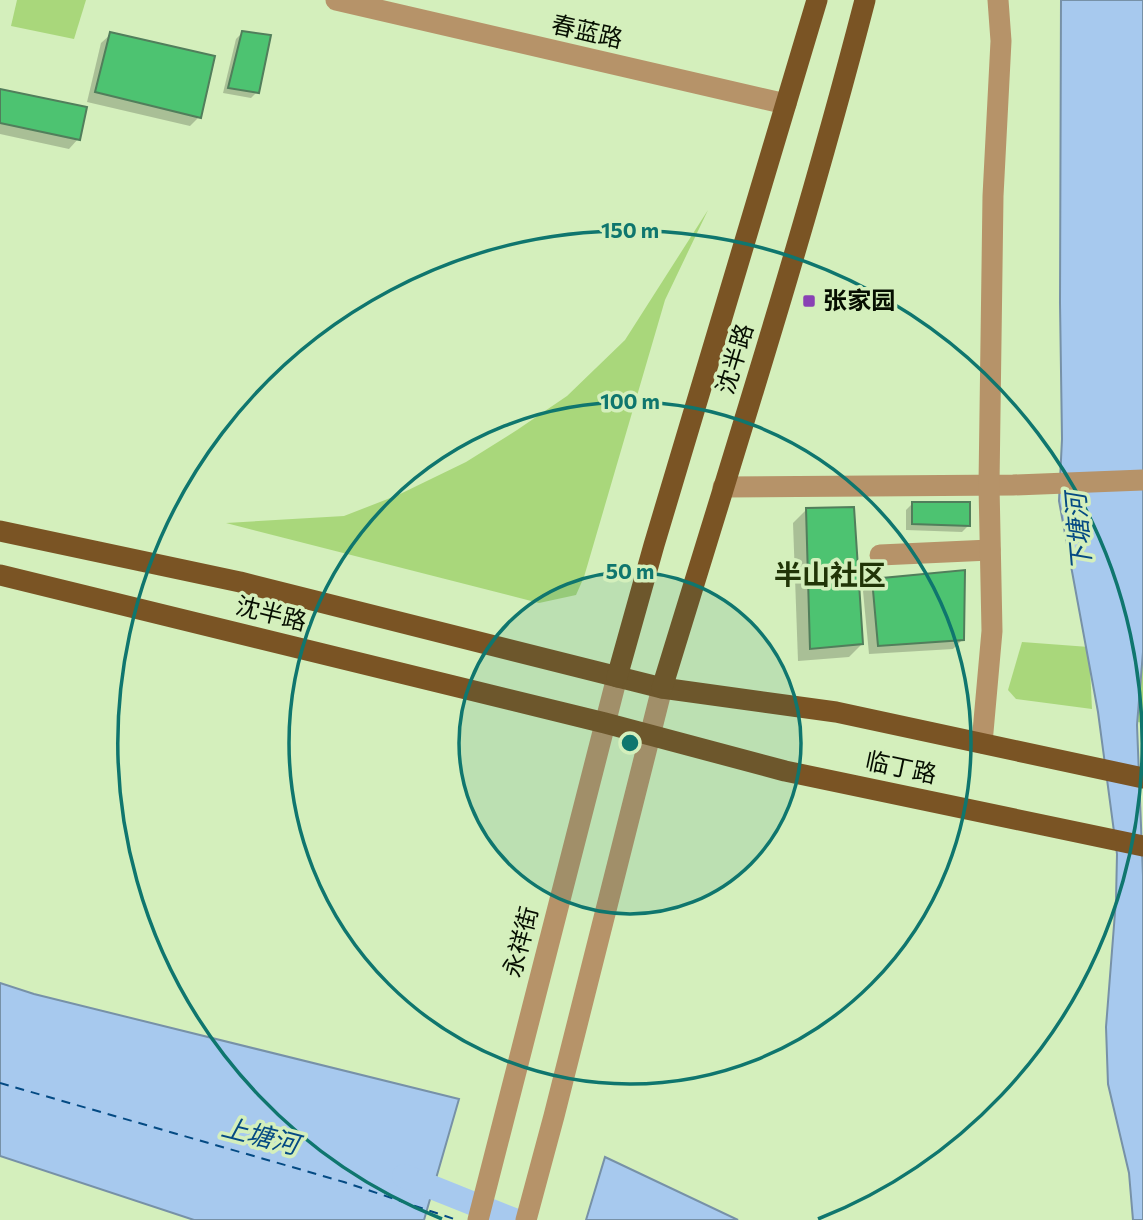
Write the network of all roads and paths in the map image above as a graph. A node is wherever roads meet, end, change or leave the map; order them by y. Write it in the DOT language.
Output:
graph roads {
  1 [pos="336,0"];
  2 [pos="817,0"];
  3 [pos="865,0"];
  4 [pos="998,0"];
  5 [pos="380,5"];
  6 [pos="786,104"];
  7 [pos="1143,480"];
  8 [pos="989,485"];
  9 [pos="723,487"];
  10 [pos="0,531"];
  11 [pos="990,550"];
  12 [pos="880,555"];
  13 [pos="0,575"];
  14 [pos="617,677"];
  15 [pos="662,688"];
  16 [pos="605,723"];
  17 [pos="651,735"];
  18 [pos="982,743"];
  19 [pos="1143,778"];
  20 [pos="1143,846"];
  21 [pos="478,1220"];
  22 [pos="526,1220"];
  1 -- 5 [label="street, 春蓝路"];
  2 -- 6 [label="main road, 沈半路"];
  3 -- 9 [label="main road, 沈半路"];
  4 -- 8 [label="street"];
  5 -- 6 [label="street, 春蓝路"];
  6 -- 14 [label="main road, 沈半路"];
  7 -- 8 [label="street"];
  8 -- 9 [label="street"];
  8 -- 11 [label="street"];
  9 -- 15 [label="main road, 沈半路"];
  10 -- 14 [label="main road, 沈半路"];
  11 -- 12 [label="street"];
  11 -- 18 [label="street"];
  13 -- 16 [label="main road, 沈半路"];
  14 -- 15 [label="main road, 沈半路"];
  14 -- 16 [label="street, 永祥街"];
  15 -- 17 [label="street"];
  15 -- 18 [label="main road, 临丁路"];
  16 -- 17 [label="main road, 沈半路"];
  16 -- 21 [label="street, 永祥街"];
  17 -- 20 [label="main road, 临丁路"];
  17 -- 22 [label="street"];
  18 -- 19 [label="main road, 临丁路"];
}
